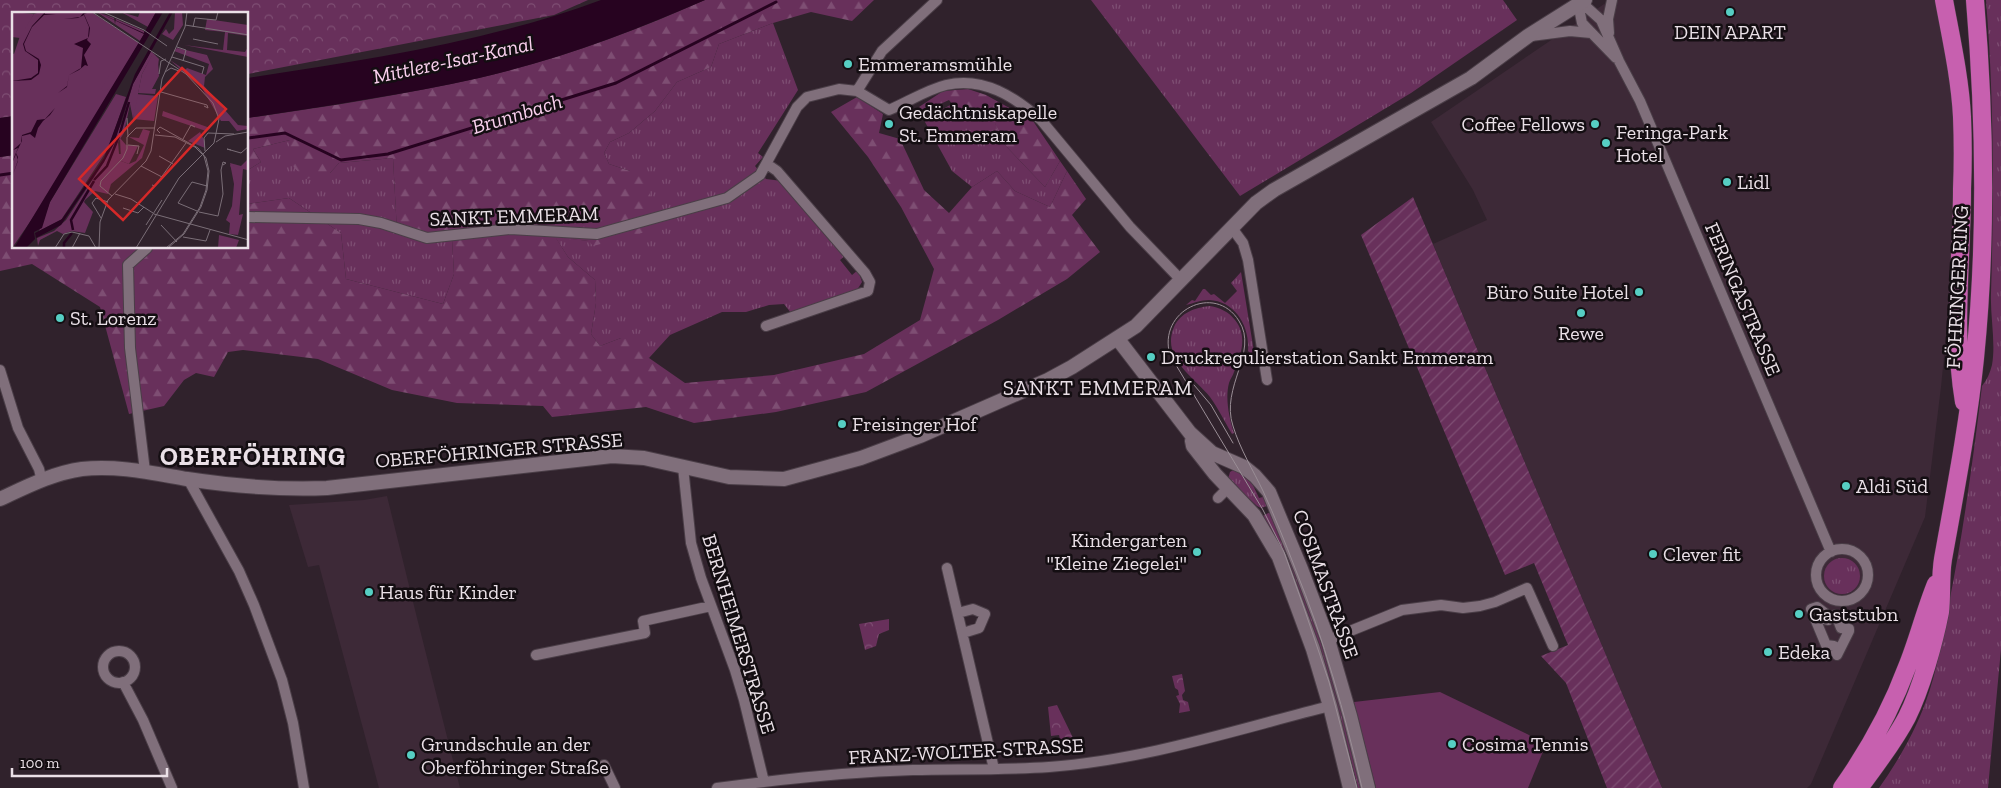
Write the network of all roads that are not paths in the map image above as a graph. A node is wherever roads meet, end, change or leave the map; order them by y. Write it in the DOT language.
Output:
graph roads {
  1 [pos="937,0"];
  2 [pos="1612,0"];
  3 [pos="1944,0"];
  4 [pos="1975,0"];
  5 [pos="1584,1"];
  6 [pos="1590,33"];
  7 [pos="1528,36"];
  8 [pos="1609,39"];
  9 [pos="1619,61"];
  10 [pos="857,91"];
  11 [pos="767,164"];
  12 [pos="249,217"];
  13 [pos="1232,228"];
  14 [pos="146,249"];
  15 [pos="1182,281"];
  16 [pos="766,326"];
  17 [pos="1117,338"];
  18 [pos="0,370"];
  19 [pos="1267,380"];
  20 [pos="1967,422"];
  21 [pos="1190,433"];
  22 [pos="1238,464"];
  23 [pos="683,467"];
  24 [pos="145,471"];
  25 [pos="188,479"];
  26 [pos="42,481"];
  27 [pos="1223,490"];
  28 [pos="0,499"];
  29 [pos="1831,552"];
  30 [pos="947,568"];
  31 [pos="1941,575"];
  32 [pos="711,606"];
  33 [pos="958,613"];
  34 [pos="963,633"];
  35 [pos="1328,640"];
  36 [pos="1826,645"];
  37 [pos="1553,646"];
  38 [pos="536,655"];
  39 [pos="123,682"];
  40 [pos="1330,706"];
  41 [pos="1907,717"];
  42 [pos="604,765"];
  43 [pos="994,769"];
  44 [pos="764,782"];
  45 [pos="172,788"];
  46 [pos="304,788"];
  47 [pos="615,788"];
  48 [pos="717,788"];
  49 [pos="1350,788"];
  50 [pos="1368,788"];
  51 [pos="1842,788"];
  52 [pos="1859,788"];
  53 [pos="1872,788"];
  1 -- 10 [label="street"];
  2 -- 8 [label="street, FERINGASTRASSE"];
  3 -- 20 [label="highway"];
  4 -- 20 [label="highway, FÖHRINGER RING"];
  5 -- 6 [label="street, FERINGASTRASSE"];
  5 -- 7 [label="main road, OBERFÖHRINGER STRASSE"];
  5 -- 8 [label="street, FERINGASTRASSE"];
  6 -- 7 [label="street"];
  6 -- 9 [label="street, FERINGASTRASSE"];
  7 -- 13 [label="main road, OBERFÖHRINGER STRASSE"];
  8 -- 9 [label="street, FERINGASTRASSE"];
  9 -- 29 [label="street, FERINGASTRASSE"];
  10 -- 11 [label="street, SANKT EMMERAM"];
  10 -- 15 [label="street, SANKT EMMERAM"];
  11 -- 12 [label="street, SANKT EMMERAM"];
  11 -- 16 [label="street"];
  13 -- 15 [label="main road, OBERFÖHRINGER STRASSE"];
  13 -- 19 [label="street"];
  14 -- 24 [label="street"];
  15 -- 17 [label="main road, OBERFÖHRINGER STRASSE"];
  17 -- 21 [label="main road, COSIMASTRASSE"];
  17 -- 23 [label="main road, OBERFÖHRINGER STRASSE"];
  18 -- 26 [label="street"];
  20 -- 31 [label="highway, FÖHRINGER RING"];
  21 -- 22 [label="main road, COSIMASTRASSE"];
  21 -- 27 [label="main road, COSIMASTRASSE"];
  22 -- 27 [label="main road"];
  22 -- 35 [label="main road, COSIMASTRASSE"];
  23 -- 25 [label="main road, OBERFÖHRINGER STRASSE"];
  23 -- 32 [label="street, BERNHEIMERSTRASSE"];
  24 -- 25 [label="main road, OBERFÖHRINGER STRASSE"];
  24 -- 26 [label="main road, OBERFÖHRINGER STRASSE"];
  25 -- 46 [label="street"];
  26 -- 28 [label="main road, OBERFÖHRINGER STRASSE"];
  27 -- 40 [label="main road, COSIMASTRASSE"];
  29 -- 29 [label="street"];
  30 -- 33 [label="street"];
  31 -- 41 [label="highway, FÖHRINGER RING"];
  31 -- 51 [label="highway, FÖHRINGER RING"];
  32 -- 38 [label="street"];
  32 -- 44 [label="street, BERNHEIMERSTRASSE"];
  33 -- 34 [label="street"];
  33 -- 34 [label="street"];
  34 -- 43 [label="street"];
  35 -- 37 [label="street"];
  35 -- 50 [label="main road, COSIMASTRASSE"];
  36 -- 36 [label="street"];
  39 -- 45 [label="street"];
  40 -- 43 [label="street, FRANZ-WOLTER-STRASSE"];
  40 -- 49 [label="main road, COSIMASTRASSE"];
  41 -- 52 [label="highway, FÖHRINGER RING"];
  41 -- 53 [label="highway"];
  42 -- 47 [label="street"];
  43 -- 44 [label="street, FRANZ-WOLTER-STRASSE"];
  44 -- 48 [label="street, FRANZ-WOLTER-STRASSE"];
}
